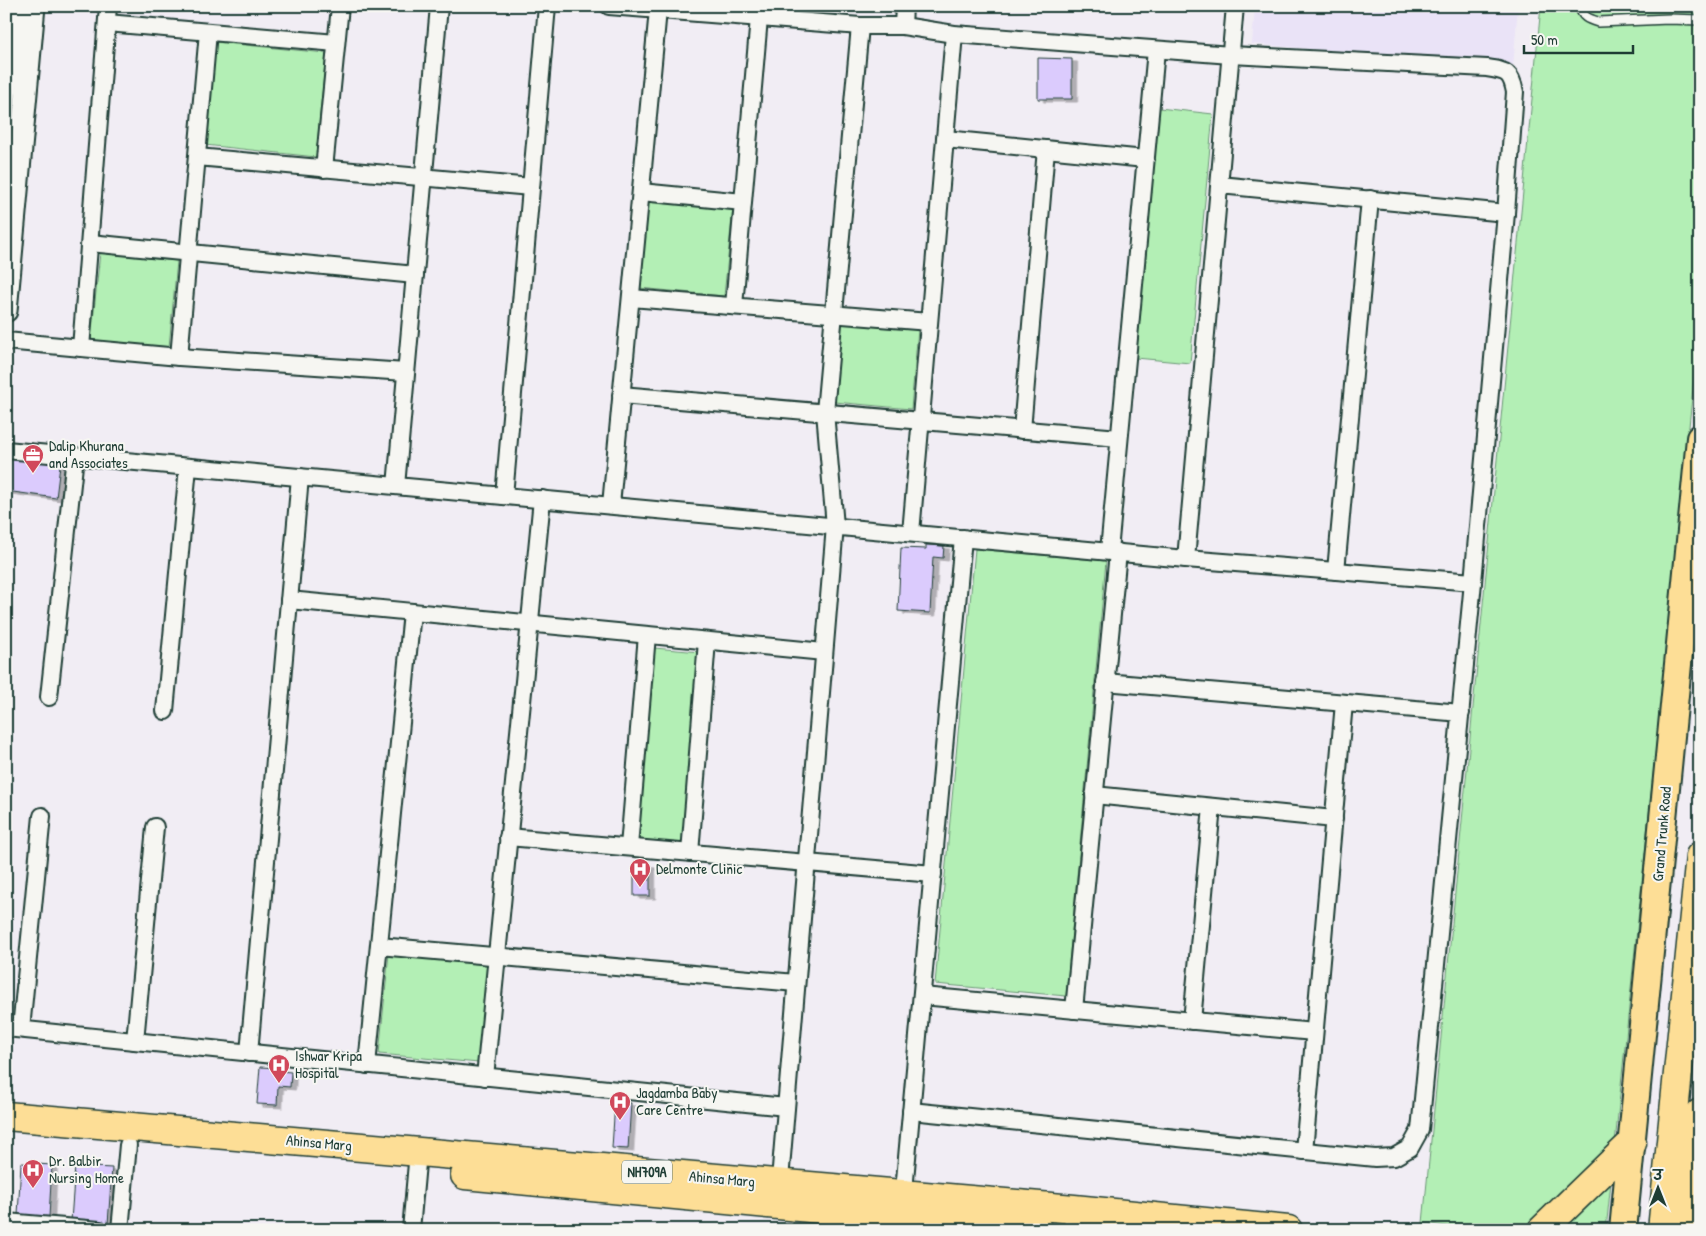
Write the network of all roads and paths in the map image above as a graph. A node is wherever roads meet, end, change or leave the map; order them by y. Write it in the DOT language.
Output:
graph roads {
  1 [pos="14,6"];
  2 [pos="34,6"];
  3 [pos="108,6"];
  4 [pos="340,6"];
  5 [pos="438,6"];
  6 [pos="548,6"];
  7 [pos="609,6"];
  8 [pos="904,6"];
  9 [pos="1235,6"];
  10 [pos="1580,6"];
  11 [pos="667,9"];
  12 [pos="759,18"];
  13 [pos="1700,20"];
  14 [pos="107,23"];
  15 [pos="860,26"];
  16 [pos="902,26"];
  17 [pos="208,32"];
  18 [pos="954,34"];
  19 [pos="336,43"];
  20 [pos="1156,50"];
  21 [pos="1231,55"];
  22 [pos="13,84"];
  23 [pos="6,90"];
  24 [pos="944,139"];
  25 [pos="1046,149"];
  26 [pos="197,157"];
  27 [pos="1145,159"];
  28 [pos="324,169"];
  29 [pos="423,178"];
  30 [pos="1220,185"];
  31 [pos="531,188"];
  32 [pos="641,192"];
  33 [pos="1370,199"];
  34 [pos="743,202"];
  35 [pos="1506,213"];
  36 [pos="90,243"];
  37 [pos="188,252"];
  38 [pos="415,275"];
  39 [pos="631,298"];
  40 [pos="734,306"];
  41 [pos="6,311"];
  42 [pos="834,315"];
  43 [pos="929,322"];
  44 [pos="6,341"];
  45 [pos="81,348"];
  46 [pos="179,357"];
  47 [pos="406,372"];
  48 [pos="621,395"];
  49 [pos="825,412"];
  50 [pos="920,421"];
  51 [pos="1022,430"];
  52 [pos="1120,438"];
  53 [pos="1700,438"];
  54 [pos="6,450"];
  55 [pos="75,456"];
  56 [pos="188,467"];
  57 [pos="300,477"];
  58 [pos="396,486"];
  59 [pos="504,496"];
  60 [pos="542,499"];
  61 [pos="610,506"];
  62 [pos="835,526"];
  63 [pos="911,533"];
  64 [pos="963,538"];
  65 [pos="1113,552"];
  66 [pos="1186,559"];
  67 [pos="1336,571"];
  68 [pos="1473,582"];
  69 [pos="289,600"];
  70 [pos="412,612"];
  71 [pos="529,623"];
  72 [pos="648,635"];
  73 [pos="707,640"];
  74 [pos="824,652"];
  75 [pos="1105,682"];
  76 [pos="49,697"];
  77 [pos="1344,703"];
  78 [pos="165,711"];
  79 [pos="1461,713"];
  80 [pos="1094,795"];
  81 [pos="1212,807"];
  82 [pos="42,816"];
  83 [pos="1334,819"];
  84 [pos="155,827"];
  85 [pos="508,837"];
  86 [pos="629,847"];
  87 [pos="690,853"];
  88 [pos="1700,856"];
  89 [pos="806,863"];
  90 [pos="933,874"];
  91 [pos="379,946"];
  92 [pos="497,956"];
  93 [pos="796,983"];
  94 [pos="922,996"];
  95 [pos="1074,1010"];
  96 [pos="1192,1021"];
  97 [pos="13,1029"];
  98 [pos="1314,1032"];
  99 [pos="135,1041"];
  100 [pos="249,1053"];
  101 [pos="367,1065"];
  102 [pos="485,1077"];
  103 [pos="786,1107"];
  104 [pos="911,1111"];
  105 [pos="1700,1113"];
  106 [pos="6,1116"];
  107 [pos="6,1134"];
  108 [pos="1632,1143"];
  109 [pos="128,1145"];
  110 [pos="1304,1151"];
  111 [pos="417,1161"];
  112 [pos="778,1194"];
  113 [pos="903,1206"];
  114 [pos="1073,1219"];
  115 [pos="6,1222"];
  116 [pos="100,1230"];
  117 [pos="120,1230"];
  118 [pos="412,1230"];
  119 [pos="1038,1230"];
  120 [pos="1288,1230"];
  121 [pos="1542,1230"];
  122 [pos="1623,1230"];
  123 [pos="1662,1230"];
  124 [pos="1688,1230"];
  1 -- 22 [label="street"];
  2 -- 22 [label="street"];
  3 -- 14 [label="street"];
  4 -- 19 [label="street"];
  5 -- 29 [label="street"];
  6 -- 31 [label="street"];
  7 -- 11 [label="street"];
  8 -- 16 [label="street"];
  9 -- 21 [label="street"];
  10 -- 13 [label="lane"];
  11 -- 12 [label="street"];
  11 -- 32 [label="street"];
  12 -- 15 [label="street"];
  12 -- 34 [label="street"];
  14 -- 17 [label="street"];
  14 -- 36 [label="street"];
  15 -- 16 [label="street"];
  15 -- 42 [label="street"];
  16 -- 18 [label="street"];
  17 -- 19 [label="street"];
  17 -- 26 [label="street"];
  18 -- 20 [label="street"];
  18 -- 24 [label="street"];
  19 -- 28 [label="street"];
  20 -- 21 [label="street"];
  20 -- 27 [label="street"];
  21 -- 30 [label="street"];
  21 -- 35 [label="street"];
  22 -- 23 [label="street"];
  22 -- 41 [label="street"];
  24 -- 25 [label="street"];
  24 -- 43 [label="street"];
  25 -- 27 [label="street"];
  25 -- 51 [label="street"];
  26 -- 28 [label="street"];
  26 -- 37 [label="street"];
  27 -- 52 [label="street"];
  28 -- 29 [label="street"];
  29 -- 31 [label="street"];
  29 -- 38 [label="street"];
  30 -- 33 [label="street"];
  30 -- 66 [label="street"];
  31 -- 59 [label="street"];
  32 -- 34 [label="street"];
  32 -- 39 [label="street"];
  33 -- 35 [label="street"];
  33 -- 67 [label="street"];
  34 -- 40 [label="street"];
  35 -- 68 [label="street"];
  36 -- 37 [label="street"];
  36 -- 45 [label="street"];
  37 -- 38 [label="street"];
  37 -- 46 [label="street"];
  38 -- 47 [label="street"];
  39 -- 40 [label="street"];
  39 -- 48 [label="street"];
  40 -- 42 [label="street"];
  42 -- 43 [label="street"];
  42 -- 49 [label="street"];
  43 -- 50 [label="street"];
  44 -- 45 [label="street"];
  45 -- 46 [label="street"];
  46 -- 47 [label="street"];
  47 -- 58 [label="street"];
  48 -- 49 [label="street"];
  48 -- 61 [label="street"];
  49 -- 50 [label="street"];
  49 -- 62 [label="street"];
  50 -- 51 [label="street"];
  50 -- 63 [label="street"];
  51 -- 52 [label="street"];
  52 -- 65 [label="street"];
  53 -- 108 [label="main road, Grand Trunk Road"];
  54 -- 55 [label="street"];
  55 -- 56 [label="street"];
  55 -- 76 [label="street"];
  56 -- 57 [label="street"];
  56 -- 78 [label="street"];
  57 -- 58 [label="street"];
  57 -- 69 [label="street"];
  58 -- 59 [label="street"];
  59 -- 60 [label="street"];
  60 -- 61 [label="street"];
  60 -- 71 [label="street"];
  61 -- 62 [label="street"];
  62 -- 63 [label="street"];
  62 -- 74 [label="street"];
  63 -- 64 [label="street"];
  64 -- 65 [label="street"];
  64 -- 90 [label="street"];
  65 -- 66 [label="street"];
  65 -- 75 [label="street"];
  66 -- 67 [label="street"];
  67 -- 68 [label="street"];
  68 -- 79 [label="street"];
  69 -- 70 [label="street"];
  69 -- 100 [label="street"];
  70 -- 71 [label="street"];
  70 -- 91 [label="street"];
  71 -- 72 [label="street"];
  71 -- 85 [label="street"];
  72 -- 73 [label="street"];
  72 -- 86 [label="street"];
  73 -- 74 [label="street"];
  73 -- 87 [label="street"];
  74 -- 89 [label="street"];
  75 -- 77 [label="street"];
  75 -- 80 [label="street"];
  77 -- 79 [label="street"];
  77 -- 83 [label="street"];
  79 -- 110 [label="street"];
  80 -- 81 [label="street"];
  80 -- 95 [label="street"];
  81 -- 83 [label="street"];
  81 -- 96 [label="street"];
  82 -- 97 [label="street"];
  83 -- 98 [label="street"];
  84 -- 99 [label="street"];
  85 -- 86 [label="street"];
  85 -- 92 [label="street"];
  86 -- 87 [label="street"];
  87 -- 89 [label="street"];
  88 -- 123 [label="highway"];
  89 -- 90 [label="street"];
  89 -- 93 [label="street"];
  90 -- 94 [label="street"];
  91 -- 92 [label="street"];
  91 -- 101 [label="street"];
  92 -- 93 [label="street"];
  92 -- 102 [label="street"];
  93 -- 103 [label="street"];
  94 -- 95 [label="street"];
  94 -- 104 [label="street"];
  95 -- 96 [label="street"];
  96 -- 98 [label="street"];
  97 -- 99 [label="street"];
  98 -- 110 [label="street"];
  99 -- 100 [label="street"];
  100 -- 101 [label="street"];
  101 -- 102 [label="street"];
  102 -- 103 [label="street"];
  103 -- 112 [label="street"];
  104 -- 110 [label="street"];
  104 -- 113 [label="street"];
  105 -- 124 [label="highway"];
  106 -- 111 [label="highway, Ahinsa Marg / NH709A"];
  107 -- 109 [label="highway, Ahinsa Marg / NH709A"];
  108 -- 121 [label="highway"];
  108 -- 122 [label="main road, Grand Trunk Road"];
  109 -- 111 [label="highway, Ahinsa Marg / NH709A"];
  109 -- 117 [label="street"];
  111 -- 112 [label="highway, Ahinsa Marg / NH709A"];
  111 -- 118 [label="street"];
  112 -- 113 [label="highway, Ahinsa Marg / NH709A"];
  113 -- 114 [label="highway, Ahinsa Marg / NH709A"];
  113 -- 119 [label="highway, Ahinsa Marg / NH709A"];
  114 -- 120 [label="highway, Ahinsa Marg / NH709A"];
  115 -- 116 [label="street"];
}
